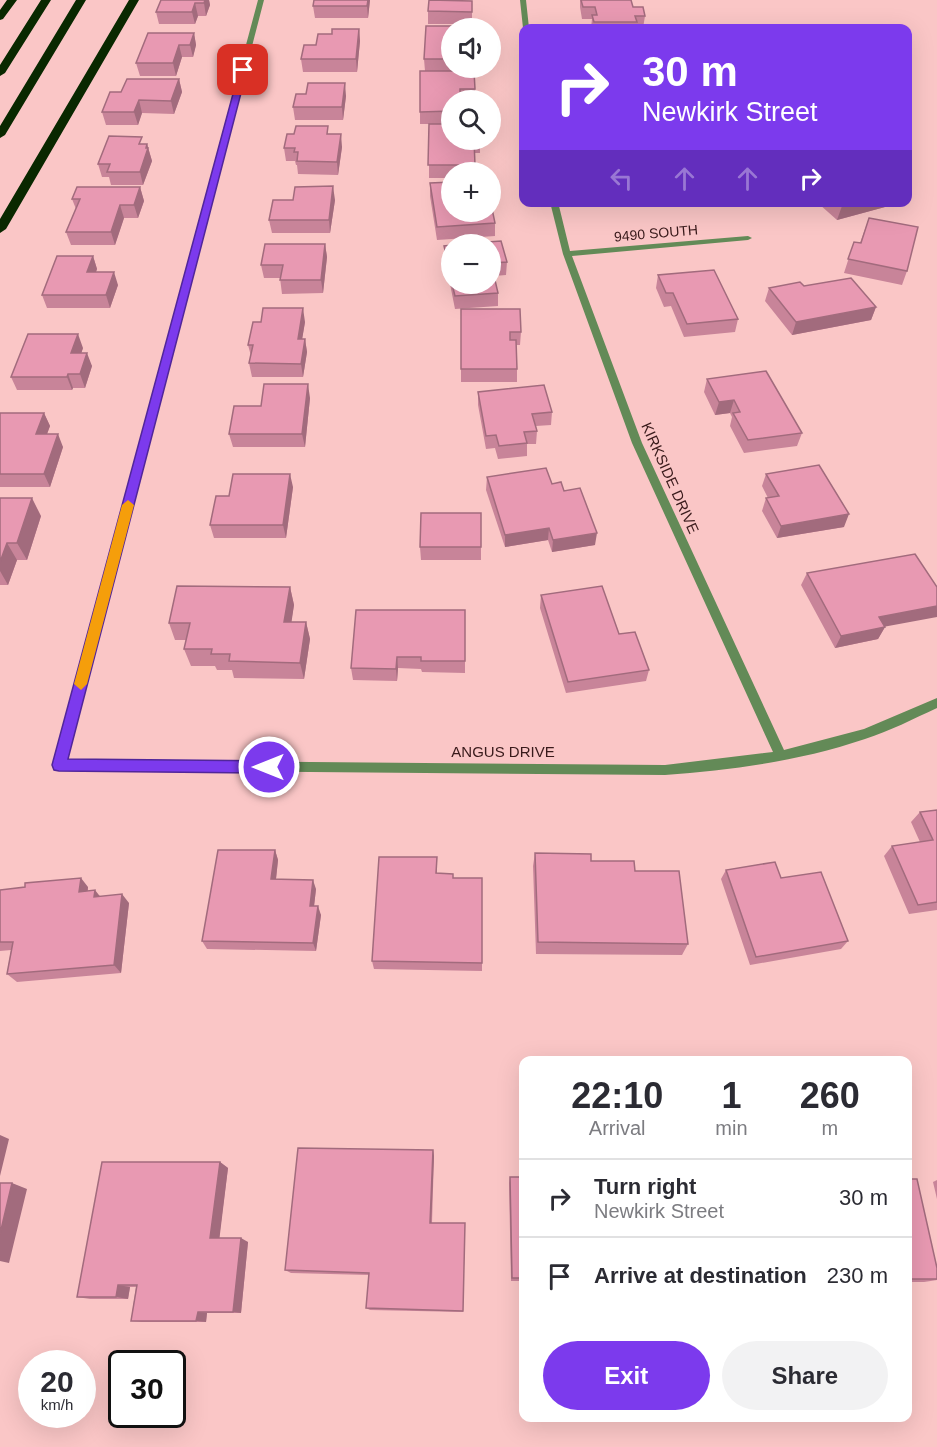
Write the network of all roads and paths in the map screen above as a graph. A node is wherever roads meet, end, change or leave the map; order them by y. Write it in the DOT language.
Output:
graph roads {
  1 [pos="12,0"];
  2 [pos="46,0"];
  3 [pos="81,0"];
  4 [pos="134,0"];
  5 [pos="261,0"];
  6 [pos="523,0"];
  7 [pos="0,17"];
  8 [pos="526,24"];
  9 [pos="0,73"];
  10 [pos="0,135"];
  11 [pos="555,207"];
  12 [pos="0,229"];
  13 [pos="748,238"];
  14 [pos="567,254"];
  15 [pos="937,703"];
  16 [pos="781,756"];
  1 -- 7 [label="highway"];
  2 -- 9 [label="highway"];
  3 -- 10 [label="highway"];
  4 -- 12 [label="highway"];
  5 -- 16 [label="street, ANGUS DRIVE"];
  6 -- 8 [label="street"];
  11 -- 14 [label="street, KIRKSIDE DRIVE"];
  13 -- 14 [label="street, 9490 SOUTH"];
  14 -- 16 [label="street, KIRKSIDE DRIVE"];
  15 -- 16 [label="street, ANGUS DRIVE"];
}
